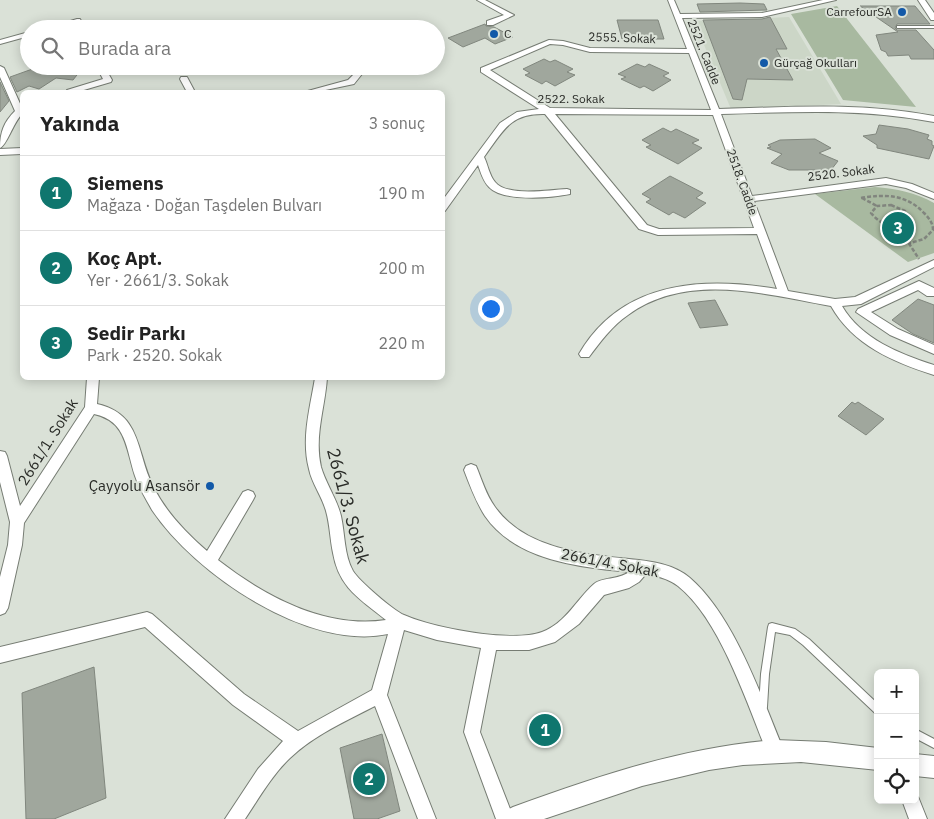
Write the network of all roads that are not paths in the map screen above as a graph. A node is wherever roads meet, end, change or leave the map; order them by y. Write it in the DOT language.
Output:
graph roads {
  1 [pos="480,0"];
  2 [pos="671,0"];
  3 [pos="833,0"];
  4 [pos="924,3"];
  5 [pos="934,6"];
  6 [pos="678,16"];
  7 [pos="934,18"];
  8 [pos="490,23"];
  9 [pos="898,27"];
  10 [pos="934,28"];
  11 [pos="20,36"];
  12 [pos="0,42"];
  13 [pos="692,51"];
  14 [pos="0,68"];
  15 [pos="105,75"];
  16 [pos="357,75"];
  17 [pos="184,79"];
  18 [pos="76,90"];
  19 [pos="189,90"];
  20 [pos="321,90"];
  21 [pos="20,109"];
  22 [pos="548,111"];
  23 [pos="20,112"];
  24 [pos="716,112"];
  25 [pos="934,119"];
  26 [pos="0,146"];
  27 [pos="20,151"];
  28 [pos="0,152"];
  29 [pos="480,157"];
  30 [pos="567,192"];
  31 [pos="934,196"];
  32 [pos="748,199"];
  33 [pos="445,205"];
  34 [pos="760,231"];
  35 [pos="929,265"];
  36 [pos="934,292"];
  37 [pos="784,294"];
  38 [pos="835,303"];
  39 [pos="934,350"];
  40 [pos="585,354"];
  41 [pos="934,370"];
  42 [pos="93,380"];
  43 [pos="321,380"];
  44 [pos="91,408"];
  45 [pos="0,456"];
  46 [pos="471,470"];
  47 [pos="6,492"];
  48 [pos="248,496"];
  49 [pos="17,522"];
  50 [pos="209,562"];
  51 [pos="643,567"];
  52 [pos="0,608"];
  53 [pos="399,622"];
  54 [pos="490,642"];
  55 [pos="0,655"];
  56 [pos="378,694"];
  57 [pos="874,706"];
  58 [pos="762,723"];
  59 [pos="919,735"];
  60 [pos="299,741"];
  61 [pos="934,744"];
  62 [pos="775,751"];
  63 [pos="874,759"];
  64 [pos="919,765"];
  65 [pos="934,767"];
  66 [pos="912,804"];
  67 [pos="234,819"];
  68 [pos="428,819"];
  69 [pos="504,819"];
  70 [pos="513,819"];
  71 [pos="918,819"];
  1 -- 8 [label="street"];
  2 -- 6 [label="street, 2521. Cadde"];
  3 -- 6 [label="street"];
  4 -- 5 [label="street"];
  4 -- 7 [label="street"];
  6 -- 13 [label="street, 2521. Cadde"];
  9 -- 10 [label="lane"];
  11 -- 12 [label="street"];
  13 -- 22 [label="street, 2555. Sokak"];
  13 -- 24 [label="street, 2521. Cadde"];
  14 -- 21 [label="street"];
  15 -- 18 [label="street"];
  16 -- 20 [label="street"];
  17 -- 19 [label="street"];
  22 -- 24 [label="street, 2522. Sokak"];
  22 -- 29 [label="street, 2522. Sokak"];
  22 -- 34 [label="street"];
  23 -- 26 [label="street"];
  24 -- 25 [label="street"];
  24 -- 32 [label="street, 2518. Cadde"];
  27 -- 28 [label="street"];
  29 -- 30 [label="street"];
  29 -- 33 [label="street, 2522. Sokak"];
  31 -- 32 [label="street, 2520. Sokak"];
  32 -- 34 [label="street, 2518. Cadde"];
  34 -- 37 [label="street, 2518. Cadde"];
  35 -- 38 [label="street"];
  36 -- 39 [label="street"];
  37 -- 38 [label="street"];
  37 -- 40 [label="street"];
  38 -- 41 [label="street"];
  42 -- 44 [label="street, 2661/1. Sokak"];
  43 -- 53 [label="street, 2661/3. Sokak"];
  44 -- 49 [label="street, 2661/1. Sokak"];
  44 -- 50 [label="street"];
  45 -- 47 [label="street"];
  46 -- 51 [label="street, 2661/4. Sokak"];
  47 -- 49 [label="street"];
  48 -- 50 [label="street"];
  49 -- 52 [label="street, 2661/1. Sokak"];
  50 -- 53 [label="street"];
  51 -- 54 [label="street"];
  51 -- 58 [label="street, 2661/4. Sokak"];
  53 -- 54 [label="street"];
  53 -- 56 [label="street"];
  54 -- 69 [label="street"];
  55 -- 60 [label="street"];
  56 -- 60 [label="street"];
  56 -- 68 [label="street"];
  57 -- 58 [label="lane"];
  58 -- 62 [label="street, 2661/4. Sokak"];
  59 -- 61 [label="lane"];
  60 -- 67 [label="street"];
  62 -- 63 [label="street"];
  62 -- 70 [label="street"];
  64 -- 65 [label="street"];
  66 -- 71 [label="street"];
}
